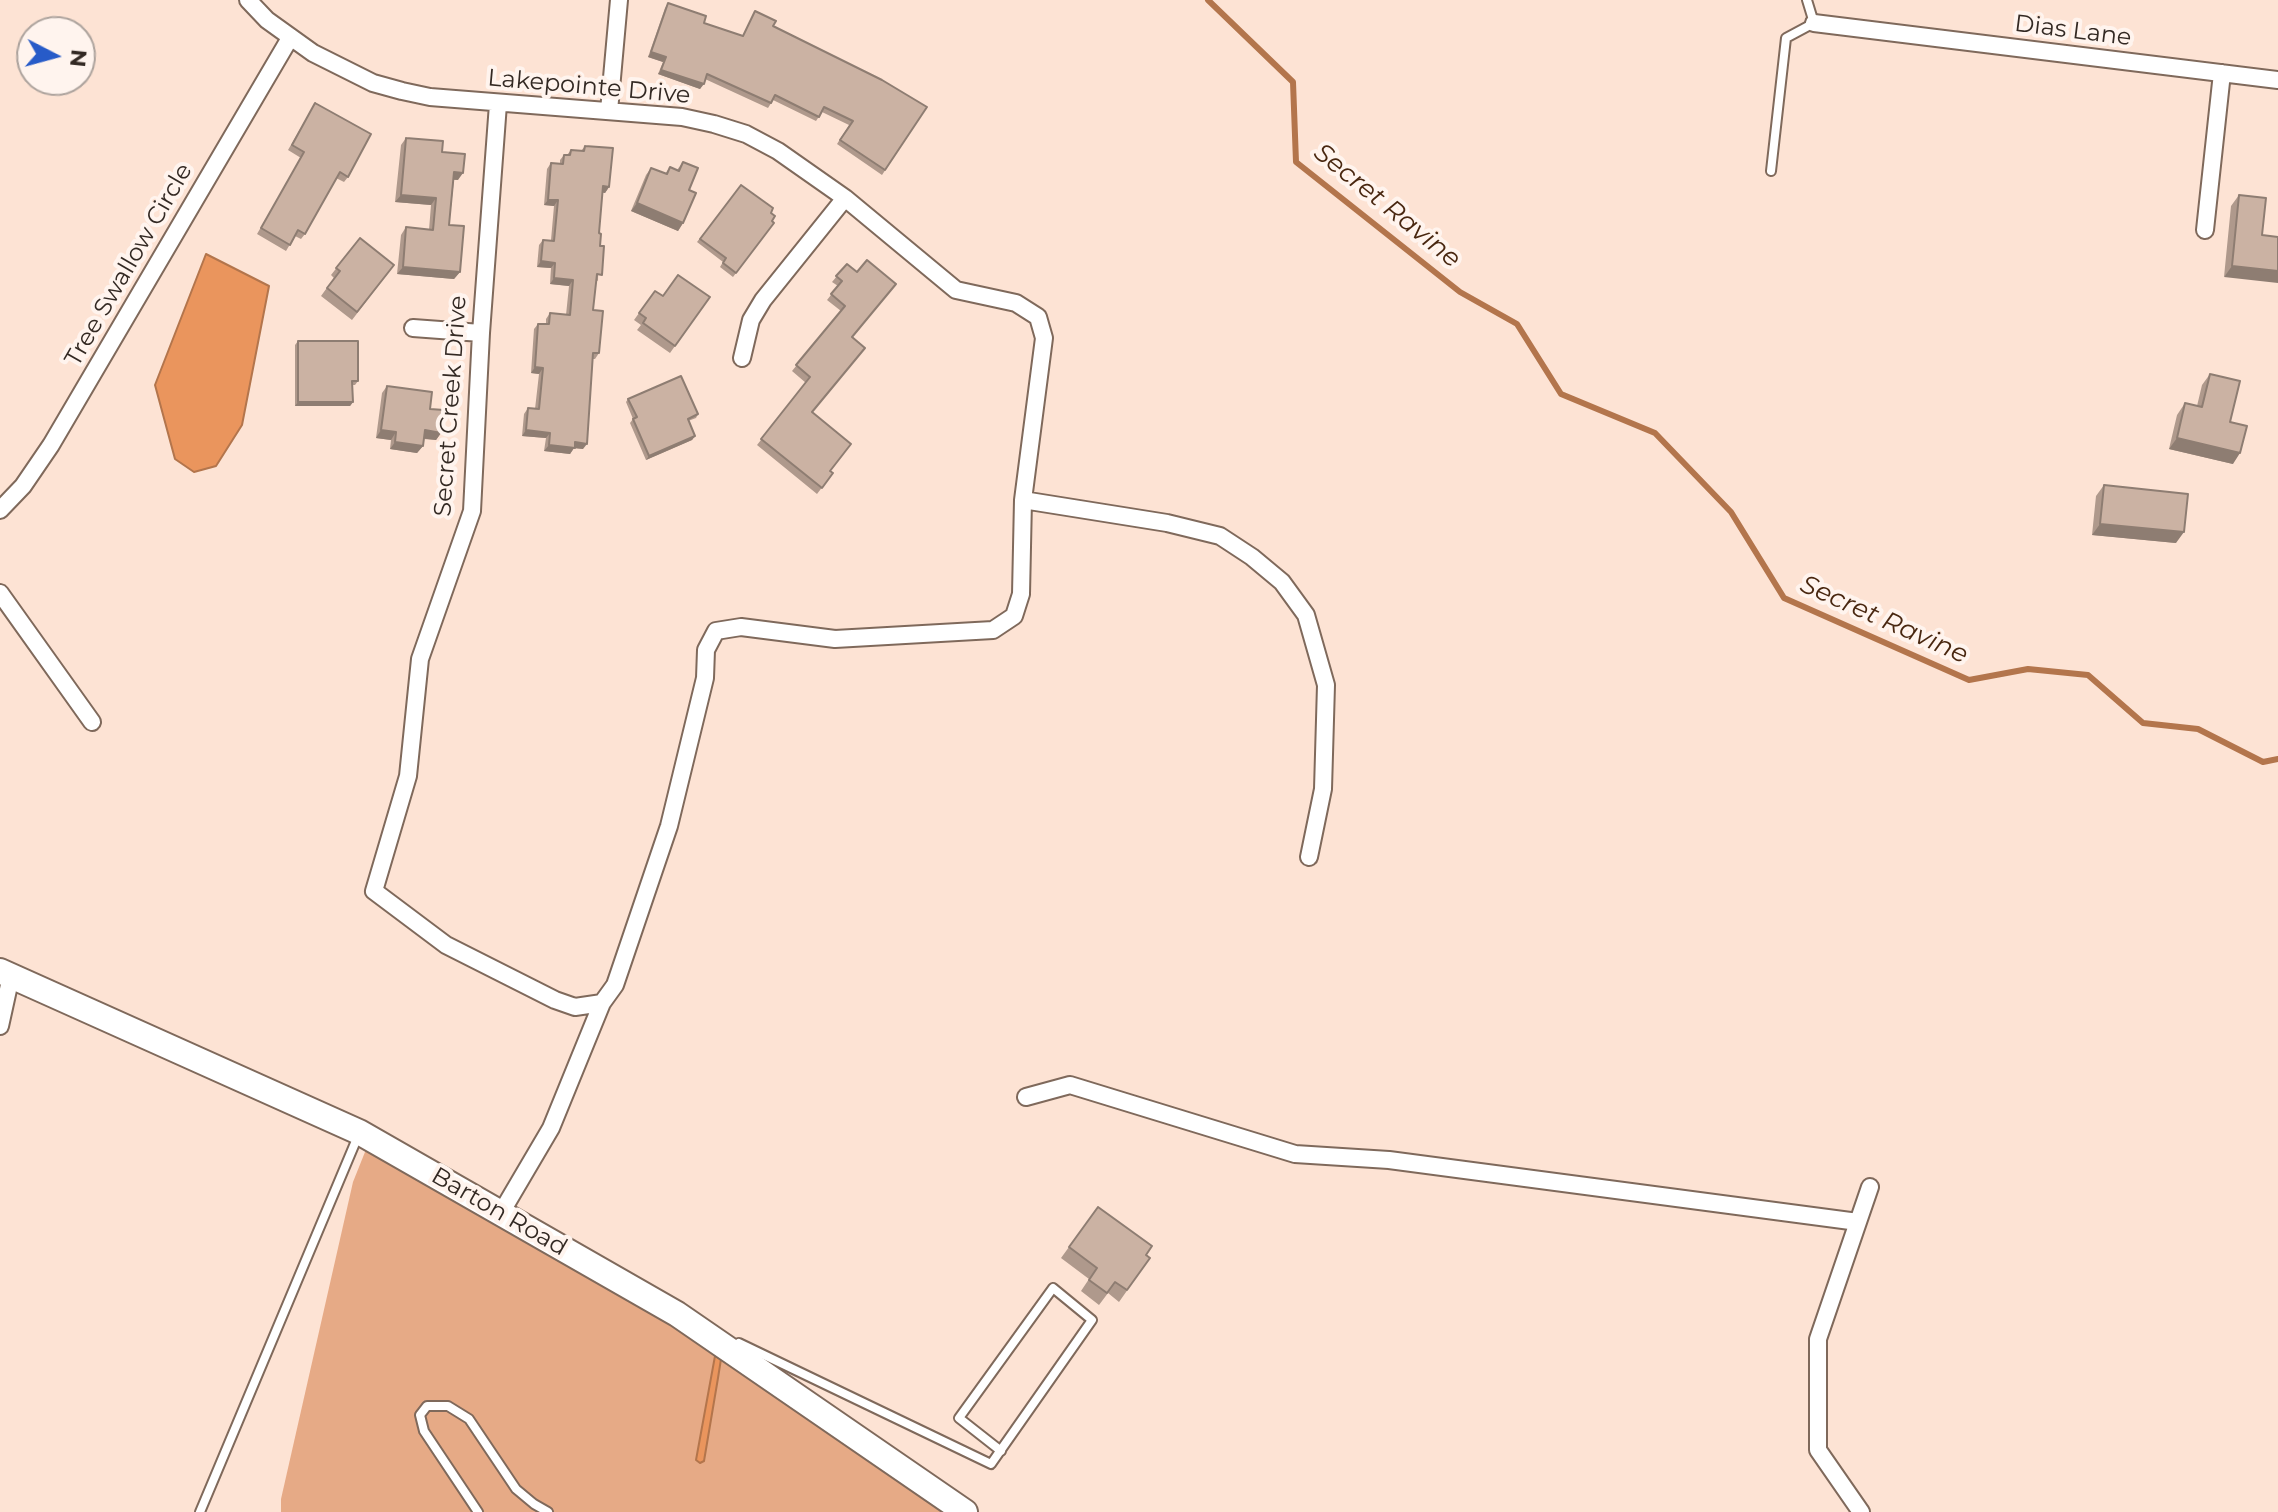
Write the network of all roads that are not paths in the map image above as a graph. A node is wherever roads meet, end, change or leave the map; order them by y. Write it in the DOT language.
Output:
graph roads {
  1 [pos="248,0"];
  2 [pos="619,0"];
  3 [pos="1807,0"];
  4 [pos="1814,23"];
  5 [pos="290,38"];
  6 [pos="2222,73"];
  7 [pos="2278,80"];
  8 [pos="498,104"];
  9 [pos="609,111"];
  10 [pos="1771,171"];
  11 [pos="845,198"];
  12 [pos="2205,230"];
  13 [pos="413,328"];
  14 [pos="481,333"];
  15 [pos="742,358"];
  16 [pos="1023,500"];
  17 [pos="0,510"];
  18 [pos="0,593"];
  19 [pos="92,722"];
  20 [pos="1309,857"];
  21 [pos="6,974"];
  22 [pos="602,1003"];
  23 [pos="0,1026"];
  24 [pos="1026,1097"];
  25 [pos="359,1132"];
  26 [pos="1870,1187"];
  27 [pos="501,1213"];
  28 [pos="1858,1222"];
  29 [pos="677,1314"];
  30 [pos="1001,1451"];
  31 [pos="200,1512"];
  32 [pos="478,1512"];
  33 [pos="548,1512"];
  34 [pos="965,1512"];
  35 [pos="1861,1512"];
  1 -- 5 [label="street, Lakepointe Drive"];
  2 -- 9 [label="street"];
  3 -- 4 [label="lane"];
  4 -- 6 [label="street, Dias Lane"];
  4 -- 10 [label="lane"];
  5 -- 8 [label="street, Lakepointe Drive"];
  5 -- 17 [label="street, Tree Swallow Circle"];
  6 -- 7 [label="street, Dias Lane"];
  6 -- 12 [label="street"];
  8 -- 9 [label="street, Lakepointe Drive"];
  8 -- 14 [label="street, Secret Creek Drive"];
  9 -- 11 [label="street, Lakepointe Drive"];
  11 -- 15 [label="street"];
  11 -- 16 [label="street, Lakepointe Drive"];
  13 -- 14 [label="street"];
  14 -- 22 [label="street, Secret Creek Drive"];
  16 -- 20 [label="street"];
  16 -- 22 [label="street"];
  18 -- 19 [label="street"];
  21 -- 23 [label="street"];
  21 -- 25 [label="street, Barton Road"];
  22 -- 27 [label="street"];
  24 -- 28 [label="street"];
  25 -- 27 [label="street, Barton Road"];
  25 -- 31 [label="lane"];
  26 -- 28 [label="street"];
  27 -- 29 [label="street, Barton Road"];
  28 -- 35 [label="street"];
  29 -- 30 [label="lane"];
  29 -- 34 [label="street, Barton Road"];
  30 -- 30 [label="lane"];
  32 -- 33 [label="lane"];
}
